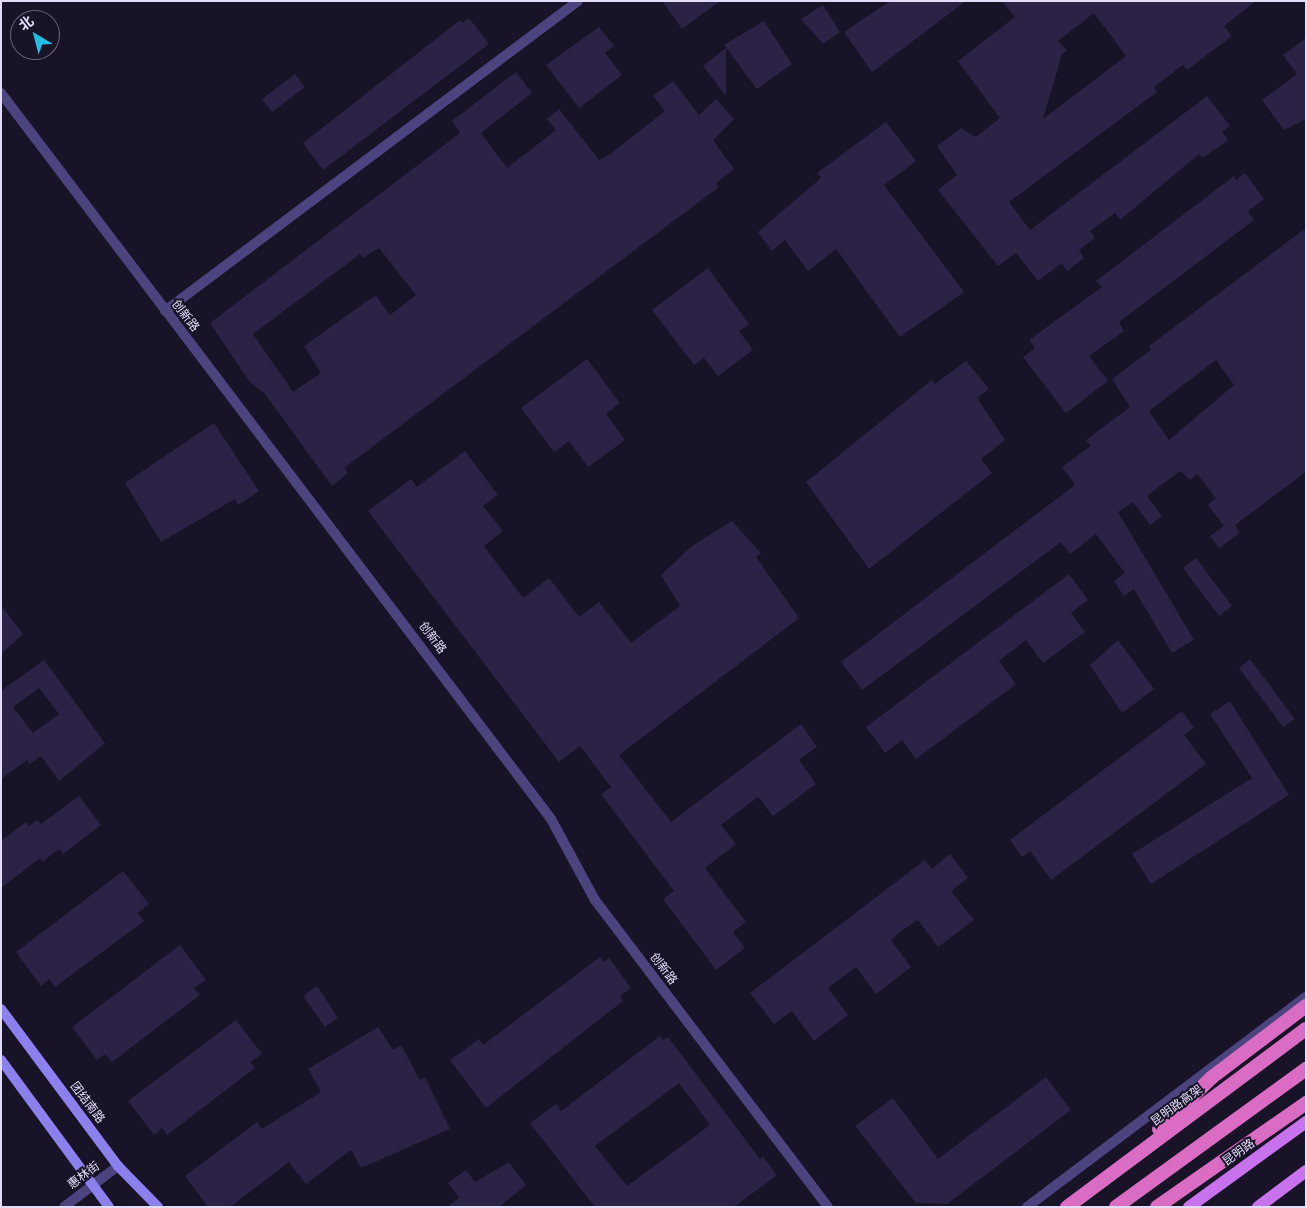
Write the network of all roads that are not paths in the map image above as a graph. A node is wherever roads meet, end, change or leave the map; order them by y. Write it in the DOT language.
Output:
graph roads {
  1 [pos="578,1"];
  2 [pos="1,93"];
  3 [pos="165,311"];
  4 [pos="1306,996"];
  5 [pos="1306,1006"];
  6 [pos="1,1009"];
  7 [pos="1306,1030"];
  8 [pos="1,1060"];
  9 [pos="1306,1069"];
  10 [pos="1306,1103"];
  11 [pos="1306,1122"];
  12 [pos="1124,1163"];
  13 [pos="118,1166"];
  14 [pos="1306,1171"];
  15 [pos="95,1184"];
  16 [pos="64,1207"];
  17 [pos="109,1207"];
  18 [pos="158,1207"];
  19 [pos="828,1207"];
  20 [pos="1027,1207"];
  21 [pos="1067,1207"];
  22 [pos="1116,1207"];
  23 [pos="1156,1207"];
  24 [pos="1189,1207"];
  25 [pos="1258,1207"];
  1 -- 3 [label="street"];
  2 -- 3 [label="street, 创新路"];
  3 -- 19 [label="street, 创新路"];
  4 -- 20 [label="street"];
  5 -- 12 [label="highway"];
  6 -- 13 [label="main road, 团结南路"];
  7 -- 12 [label="highway, 昆明路高架"];
  8 -- 15 [label="main road"];
  9 -- 22 [label="highway"];
  10 -- 23 [label="highway"];
  11 -- 24 [label="main road, 昆明路"];
  12 -- 21 [label="highway, 昆明路高架"];
  13 -- 15 [label="street, 惠林街"];
  13 -- 18 [label="main road, 团结南路"];
  14 -- 25 [label="main road"];
  15 -- 16 [label="street, 惠林街"];
  15 -- 17 [label="main road"];
}
